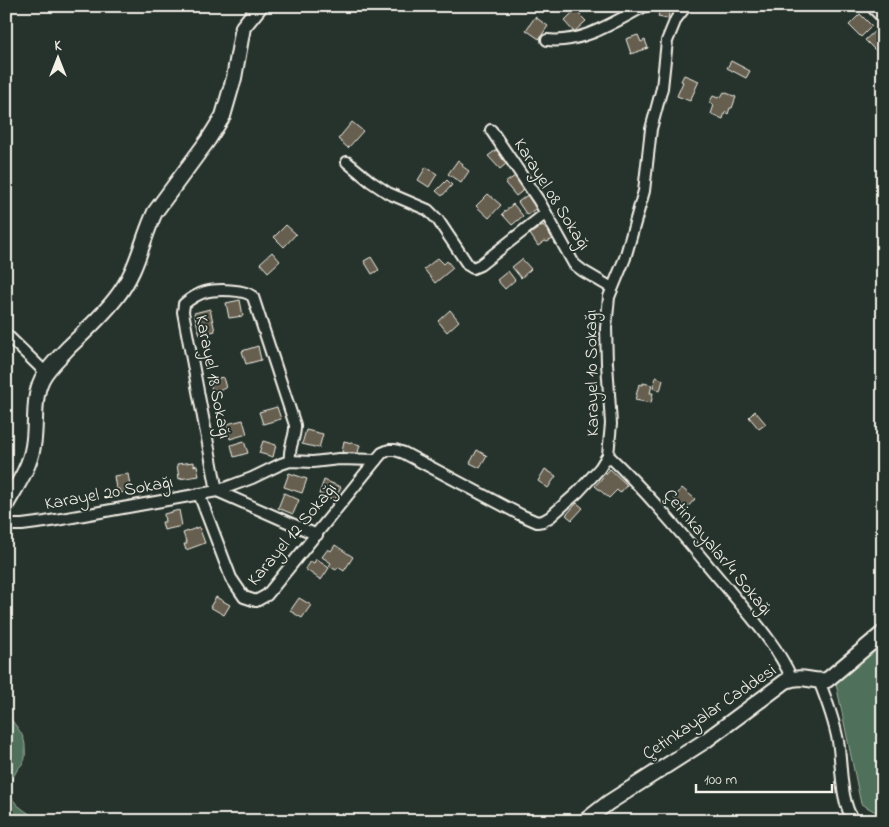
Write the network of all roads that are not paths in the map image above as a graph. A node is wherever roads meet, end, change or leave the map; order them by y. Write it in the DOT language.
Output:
graph roads {
  1 [pos="260,6"];
  2 [pos="645,6"];
  3 [pos="686,6"];
  4 [pos="870,6"];
  5 [pos="883,18"];
  6 [pos="547,40"];
  7 [pos="491,130"];
  8 [pos="347,162"];
  9 [pos="546,213"];
  10 [pos="612,288"];
  11 [pos="6,334"];
  12 [pos="46,372"];
  13 [pos="608,455"];
  14 [pos="376,460"];
  15 [pos="290,461"];
  16 [pos="217,491"];
  17 [pos="199,494"];
  18 [pos="6,505"];
  19 [pos="6,525"];
  20 [pos="317,535"];
  21 [pos="883,633"];
  22 [pos="792,679"];
  23 [pos="819,681"];
  24 [pos="585,821"];
  25 [pos="854,821"];
  1 -- 12 [label="street"];
  2 -- 6 [label="street"];
  3 -- 10 [label="street, Karayel 10 Sokağı"];
  4 -- 5 [label="street"];
  7 -- 9 [label="street, Karayel 08 Sokağı"];
  8 -- 9 [label="street"];
  9 -- 10 [label="street, Karayel 08 Sokağı"];
  10 -- 13 [label="street, Karayel 10 Sokağı"];
  11 -- 12 [label="street"];
  12 -- 18 [label="street"];
  13 -- 14 [label="street, Karayel 10 Sokağı"];
  13 -- 22 [label="street, Çetinkayalar/4 Sokağı"];
  14 -- 15 [label="street, Karayel 10 Sokağı"];
  14 -- 20 [label="street, Karayel 12 Sokağı"];
  15 -- 16 [label="street, Karayel 10 Sokağı"];
  15 -- 16 [label="street, Karayel 18 Sokağı"];
  16 -- 17 [label="street, Karayel 20 Sokağı"];
  16 -- 20 [label="street"];
  17 -- 19 [label="street, Karayel 20 Sokağı"];
  17 -- 20 [label="street, Karayel 12 Sokağı"];
  21 -- 23 [label="street"];
  22 -- 23 [label="street, Çetinkayalar Caddesi"];
  22 -- 24 [label="street, Çetinkayalar Caddesi"];
  23 -- 25 [label="street"];
}
